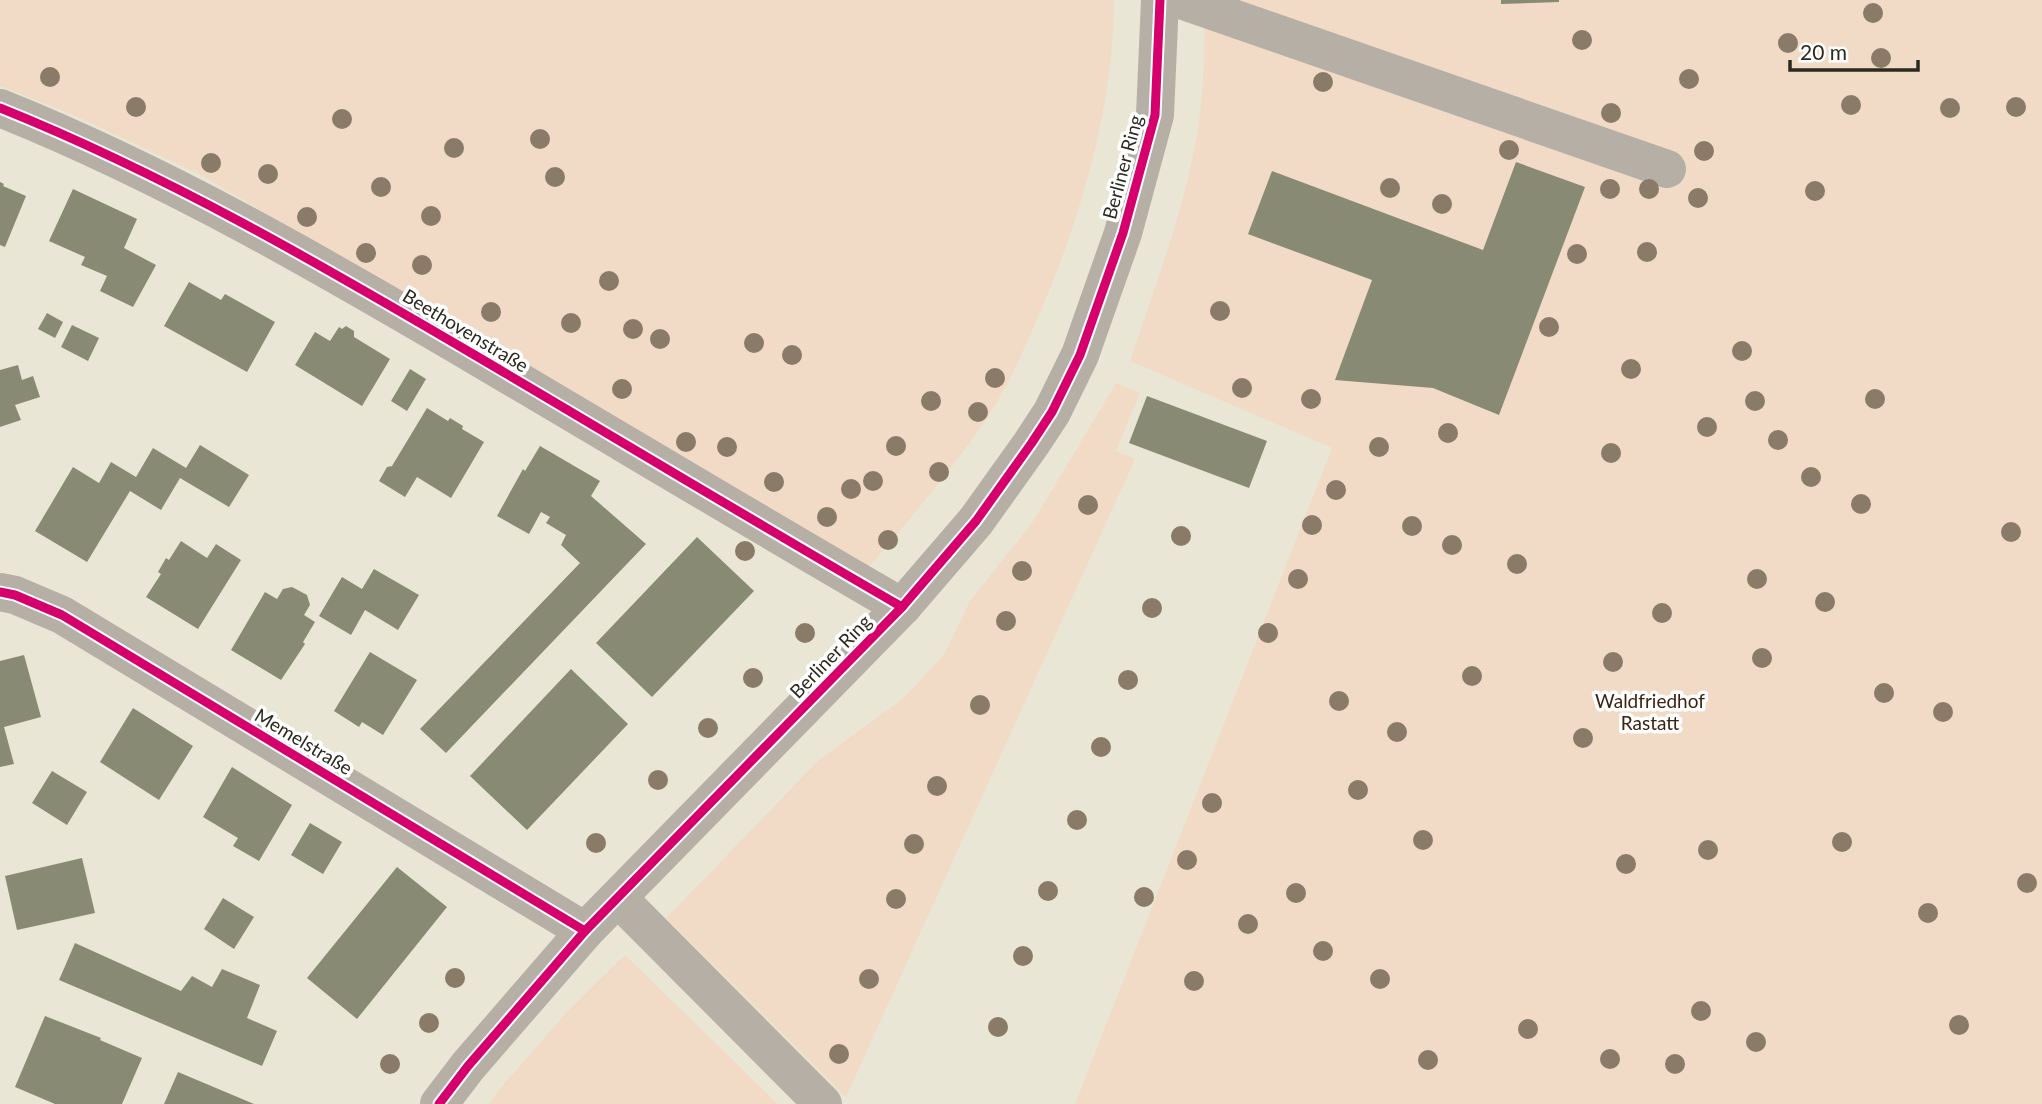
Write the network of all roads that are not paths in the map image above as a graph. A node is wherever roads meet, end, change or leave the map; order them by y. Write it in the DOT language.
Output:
graph roads {
  1 [pos="1160,0"];
  2 [pos="1181,0"];
  3 [pos="0,108"];
  4 [pos="1667,169"];
  5 [pos="0,592"];
  6 [pos="902,607"];
  7 [pos="618,898"];
  8 [pos="585,931"];
  9 [pos="439,1104"];
  10 [pos="823,1104"];
  1 -- 6 [label="street, Berliner Ring"];
  2 -- 4 [label="street"];
  3 -- 6 [label="street, Beethovenstraße"];
  5 -- 8 [label="street, Memelstraße"];
  6 -- 7 [label="street, Berliner Ring"];
  7 -- 8 [label="street, Berliner Ring"];
  7 -- 10 [label="street"];
  8 -- 9 [label="street, Berliner Ring"];
}
